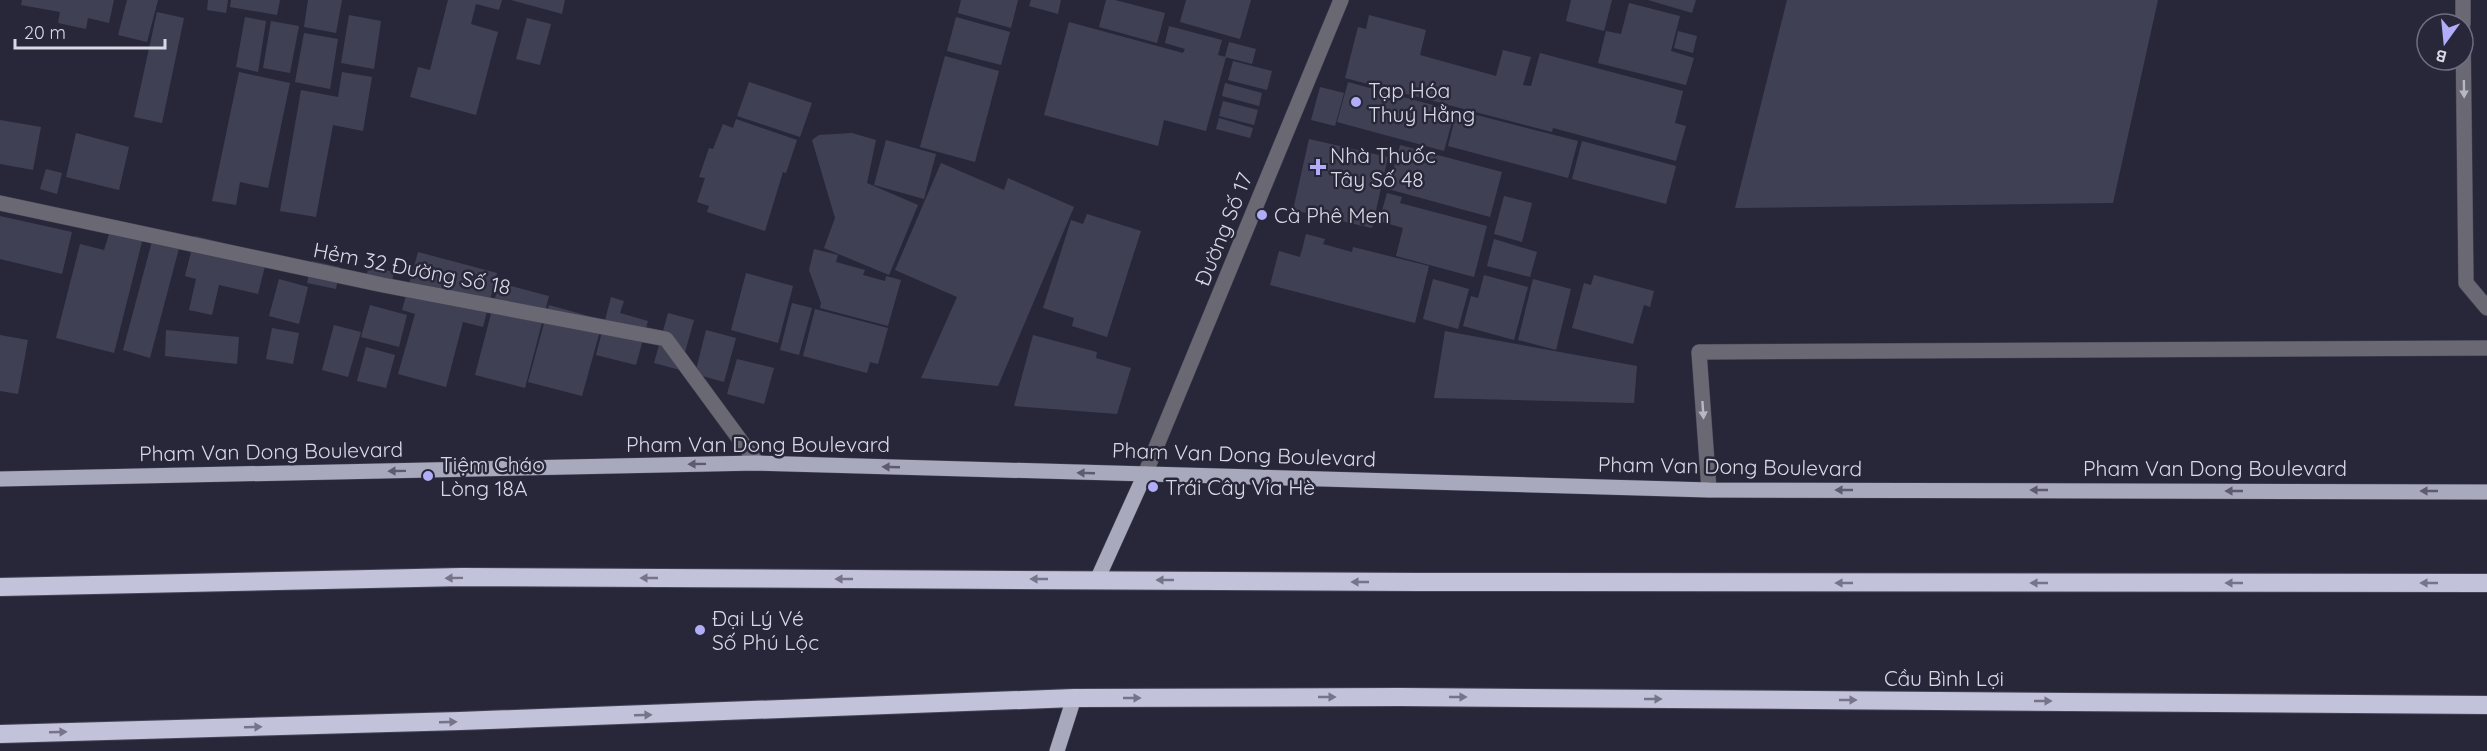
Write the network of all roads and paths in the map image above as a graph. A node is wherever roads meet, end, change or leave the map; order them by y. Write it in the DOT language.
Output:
graph roads {
  1 [pos="1341,0"];
  2 [pos="2463,72"];
  3 [pos="0,203"];
  4 [pos="2487,308"];
  5 [pos="2487,348"];
  6 [pos="757,463"];
  7 [pos="1145,474"];
  8 [pos="0,479"];
  9 [pos="1709,490"];
  10 [pos="2487,492"];
  11 [pos="1097,580"];
  12 [pos="2487,583"];
  13 [pos="0,587"];
  14 [pos="1074,698"];
  15 [pos="2487,705"];
  16 [pos="0,734"];
  17 [pos="1057,751"];
  1 -- 7 [label="street, Đường Số 17"];
  2 -- 4 [label="street, one-way"];
  3 -- 6 [label="street, Hẻm 32 Đường Số 18"];
  5 -- 9 [label="street, one-way"];
  7 -- 6 [label="main road, Pham Van Dong Boulevard, one-way"];
  6 -- 8 [label="main road, Pham Van Dong Boulevard, one-way"];
  7 -- 9 [label="main road, Pham Van Dong Boulevard"];
  7 -- 11 [label="main road"];
  10 -- 9 [label="main road, Pham Van Dong Boulevard, one-way"];
  12 -- 11 [label="highway, one-way"];
  11 -- 13 [label="highway, one-way"];
  14 -- 15 [label="highway, Cầu Bình Lợi, one-way"];
  16 -- 14 [label="highway, one-way"];
  14 -- 17 [label="main road"];
}
